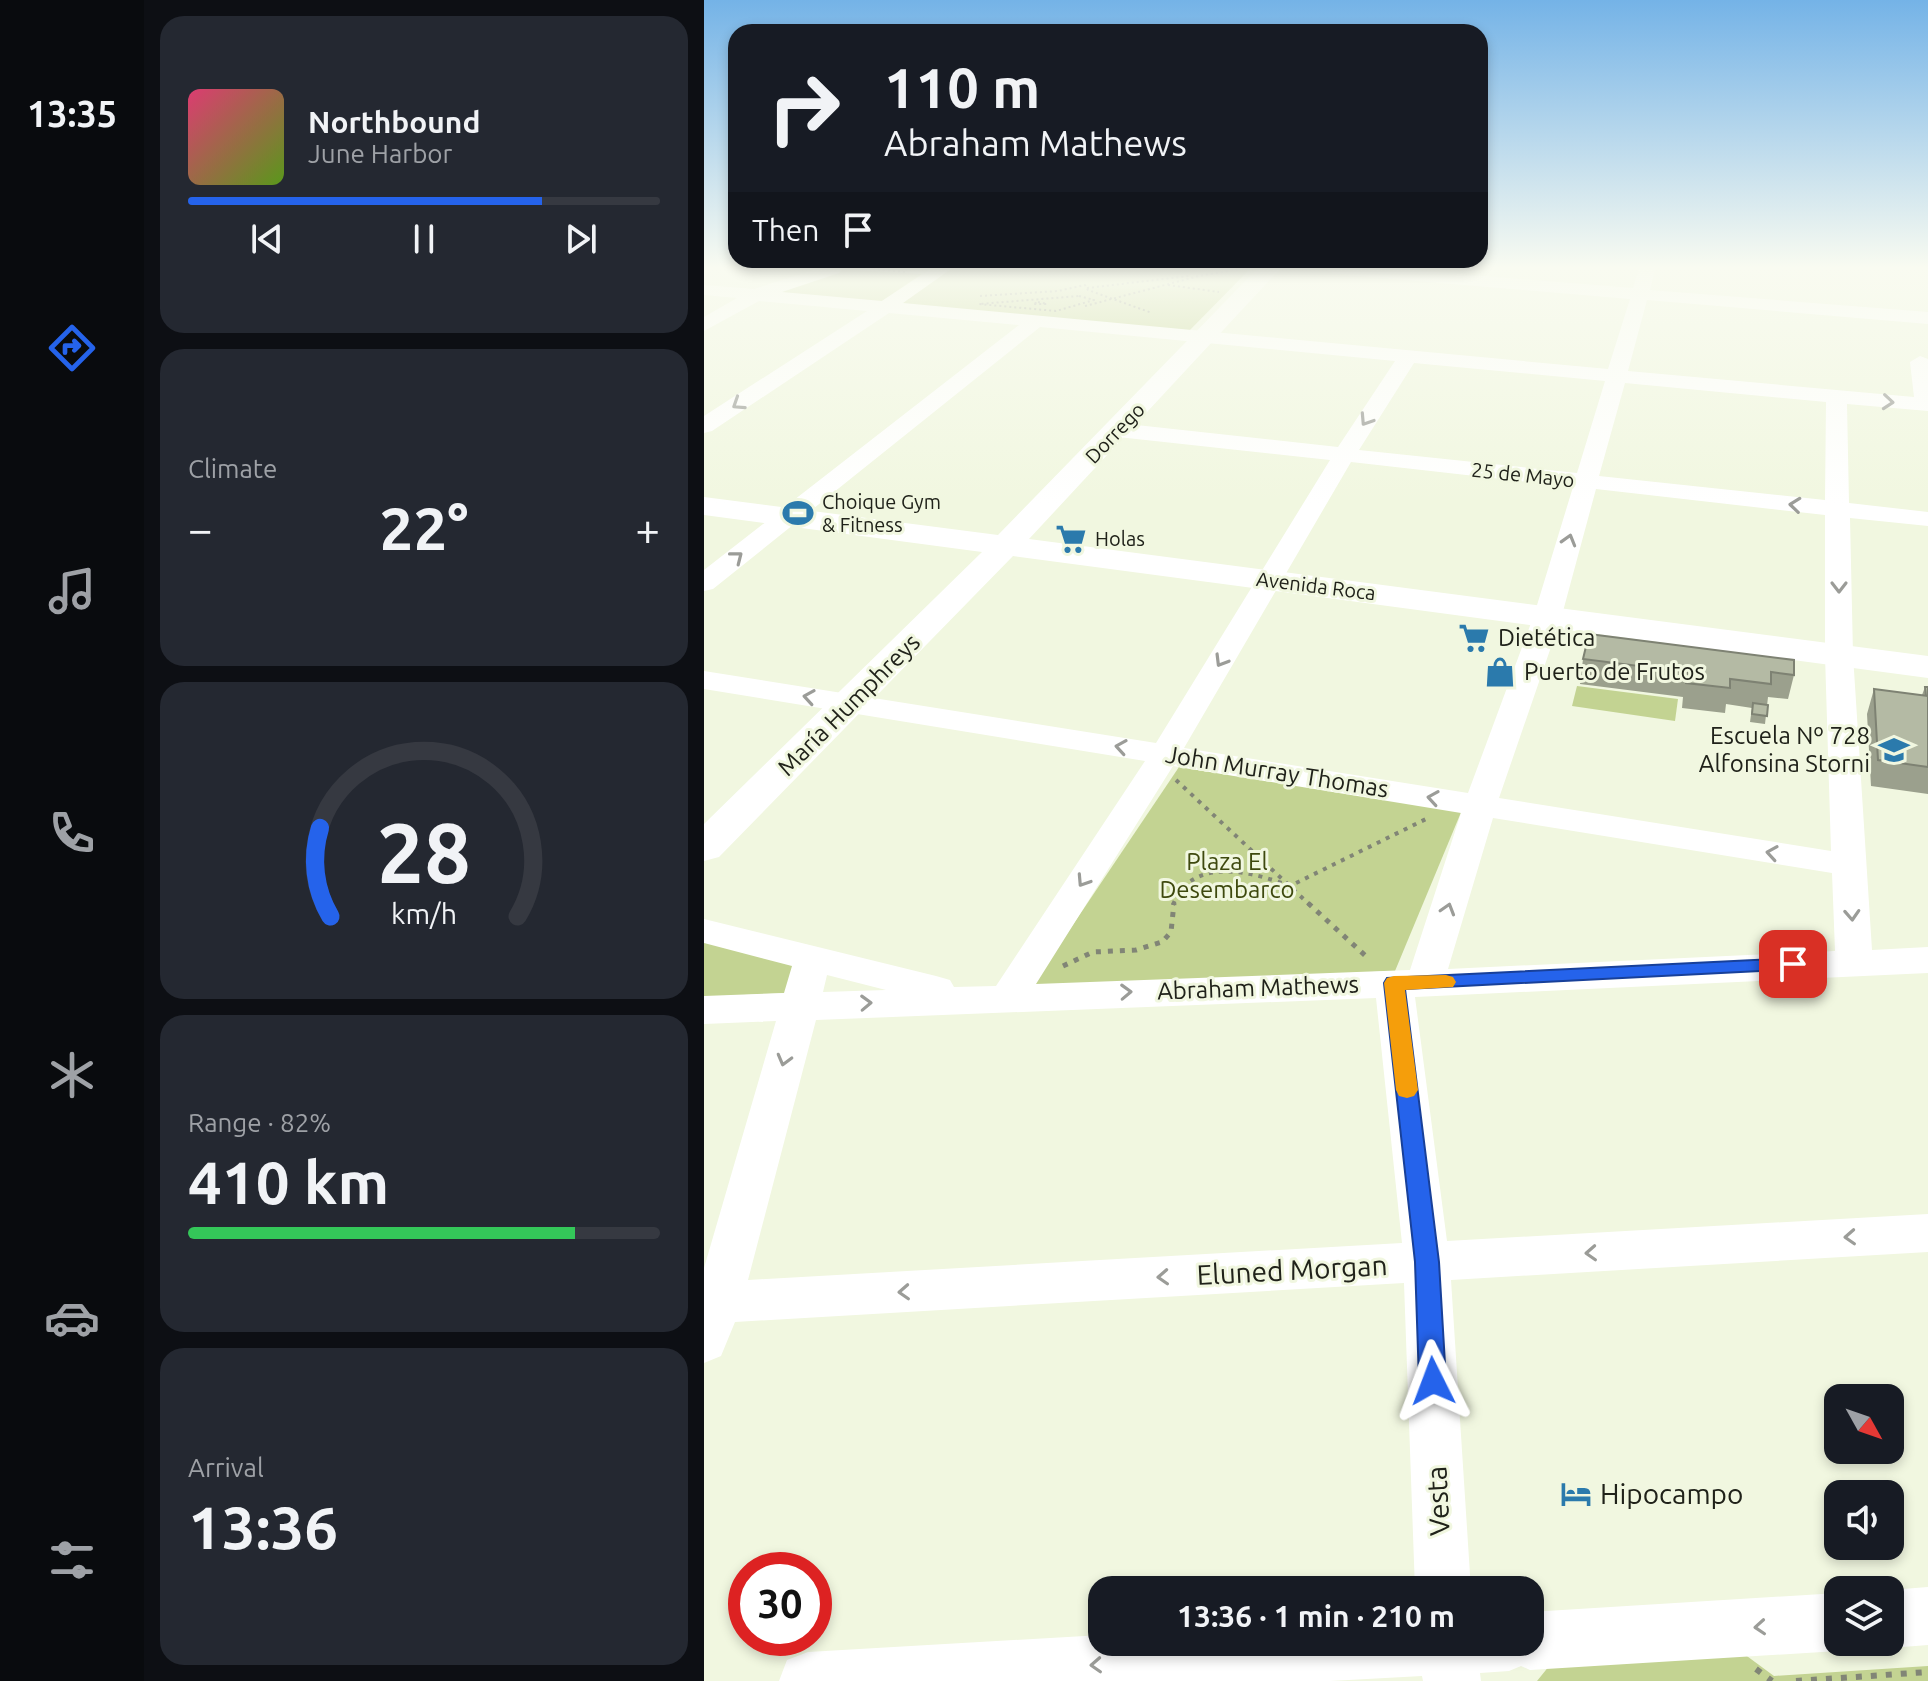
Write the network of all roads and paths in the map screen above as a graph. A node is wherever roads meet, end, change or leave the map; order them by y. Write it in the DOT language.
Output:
graph roads {
  1 [pos="825,347"];
  2 [pos="1000,347"];
  3 [pos="1195,347"];
  4 [pos="1323,347"];
  5 [pos="1623,347"];
  6 [pos="1409,355"];
  7 [pos="1920,362"];
  8 [pos="1615,374"];
  9 [pos="1836,397"];
  10 [pos="1926,405"];
  11 [pos="704,426"];
  12 [pos="1118,430"];
  13 [pos="1344,455"];
  14 [pos="1586,482"];
  15 [pos="704,506"];
  16 [pos="1839,509"];
  17 [pos="1928,519"];
  18 [pos="704,522"];
  19 [pos="779,523"];
  20 [pos="999,552"];
  21 [pos="704,583"];
  22 [pos="1265,587"];
  23 [pos="1545,623"];
  24 [pos="1840,662"];
  25 [pos="1928,667"];
  26 [pos="704,680"];
  27 [pos="1928,681"];
  28 [pos="852,704"];
  29 [pos="1162,759"];
  30 [pos="1471,804"];
  31 [pos="704,848"];
  32 [pos="1849,865"];
  33 [pos="1290,886"];
  34 [pos="704,931"];
  35 [pos="813,958"];
  36 [pos="1928,960"];
  37 [pos="1854,961"];
  38 [pos="1058,969"];
  39 [pos="1410,983"];
  40 [pos="990,998"];
  41 [pos="798,1006"];
  42 [pos="704,1010"];
  43 [pos="1928,1233"];
  44 [pos="1427,1262"];
  45 [pos="709,1315"];
  46 [pos="1442,1576"];
  47 [pos="1928,1616"];
  48 [pos="1904,1618"];
  49 [pos="1824,1623"];
  50 [pos="1544,1640"];
  51 [pos="1449,1656"];
  52 [pos="1928,1672"];
  53 [pos="808,1681"];
  54 [pos="1796,1681"];
  1 -- 11 [label="street, one-way"];
  2 -- 19 [label="street"];
  3 -- 12 [label="main road, Dorrego"];
  4 -- 6 [label="street"];
  5 -- 8 [label="street, Vesta"];
  6 -- 8 [label="street"];
  6 -- 13 [label="street, one-way"];
  7 -- 10 [label="street"];
  8 -- 9 [label="street"];
  8 -- 14 [label="street, Vesta"];
  9 -- 10 [label="street, one-way"];
  9 -- 16 [label="street"];
  12 -- 13 [label="street, 25 de Mayo"];
  12 -- 20 [label="main road, Dorrego"];
  13 -- 14 [label="street, 25 de Mayo"];
  13 -- 22 [label="street"];
  16 -- 14 [label="street, 25 de Mayo, one-way"];
  23 -- 14 [label="street, Vesta, one-way"];
  15 -- 19 [label="main road, Avenida Roca"];
  16 -- 17 [label="street, 25 de Mayo"];
  16 -- 24 [label="street, one-way"];
  18 -- 19 [label="main road, Avenida Roca"];
  19 -- 20 [label="main road, Avenida Roca"];
  21 -- 19 [label="street, one-way"];
  20 -- 22 [label="main road, Avenida Roca"];
  20 -- 28 [label="main road, María Humphreys"];
  22 -- 23 [label="main road, Avenida Roca"];
  22 -- 29 [label="street, one-way"];
  23 -- 24 [label="main road, Avenida Roca"];
  23 -- 30 [label="street, Vesta"];
  24 -- 25 [label="main road, Avenida Roca"];
  24 -- 27 [label="main road, Avenida Roca"];
  24 -- 32 [label="street"];
  28 -- 26 [label="street, John Murray Thomas, one-way"];
  29 -- 28 [label="street, John Murray Thomas, one-way"];
  28 -- 31 [label="main road, María Humphreys"];
  30 -- 29 [label="street, John Murray Thomas, one-way"];
  29 -- 33 [label="path"];
  29 -- 40 [label="street, one-way"];
  32 -- 30 [label="street, John Murray Thomas, one-way"];
  30 -- 33 [label="path"];
  39 -- 30 [label="street, Vesta, one-way"];
  32 -- 37 [label="street, one-way"];
  33 -- 38 [label="path"];
  33 -- 39 [label="path"];
  34 -- 35 [label="street, Abraham Mathews"];
  35 -- 40 [label="street, Abraham Mathews"];
  35 -- 41 [label="street"];
  36 -- 37 [label="street, Abraham Mathews"];
  37 -- 39 [label="street, Abraham Mathews"];
  40 -- 39 [label="street, Abraham Mathews, one-way"];
  39 -- 44 [label="street, Vesta"];
  41 -- 40 [label="street, Abraham Mathews, one-way"];
  41 -- 42 [label="street, Abraham Mathews"];
  41 -- 45 [label="street, one-way"];
  43 -- 44 [label="street, Eluned Morgan, one-way"];
  44 -- 45 [label="street, Eluned Morgan, one-way"];
  44 -- 46 [label="street, Vesta"];
  47 -- 48 [label="street"];
  49 -- 50 [label="street, one-way"];
  51 -- 53 [label="street, one-way"];
  52 -- 54 [label="path"];
}
